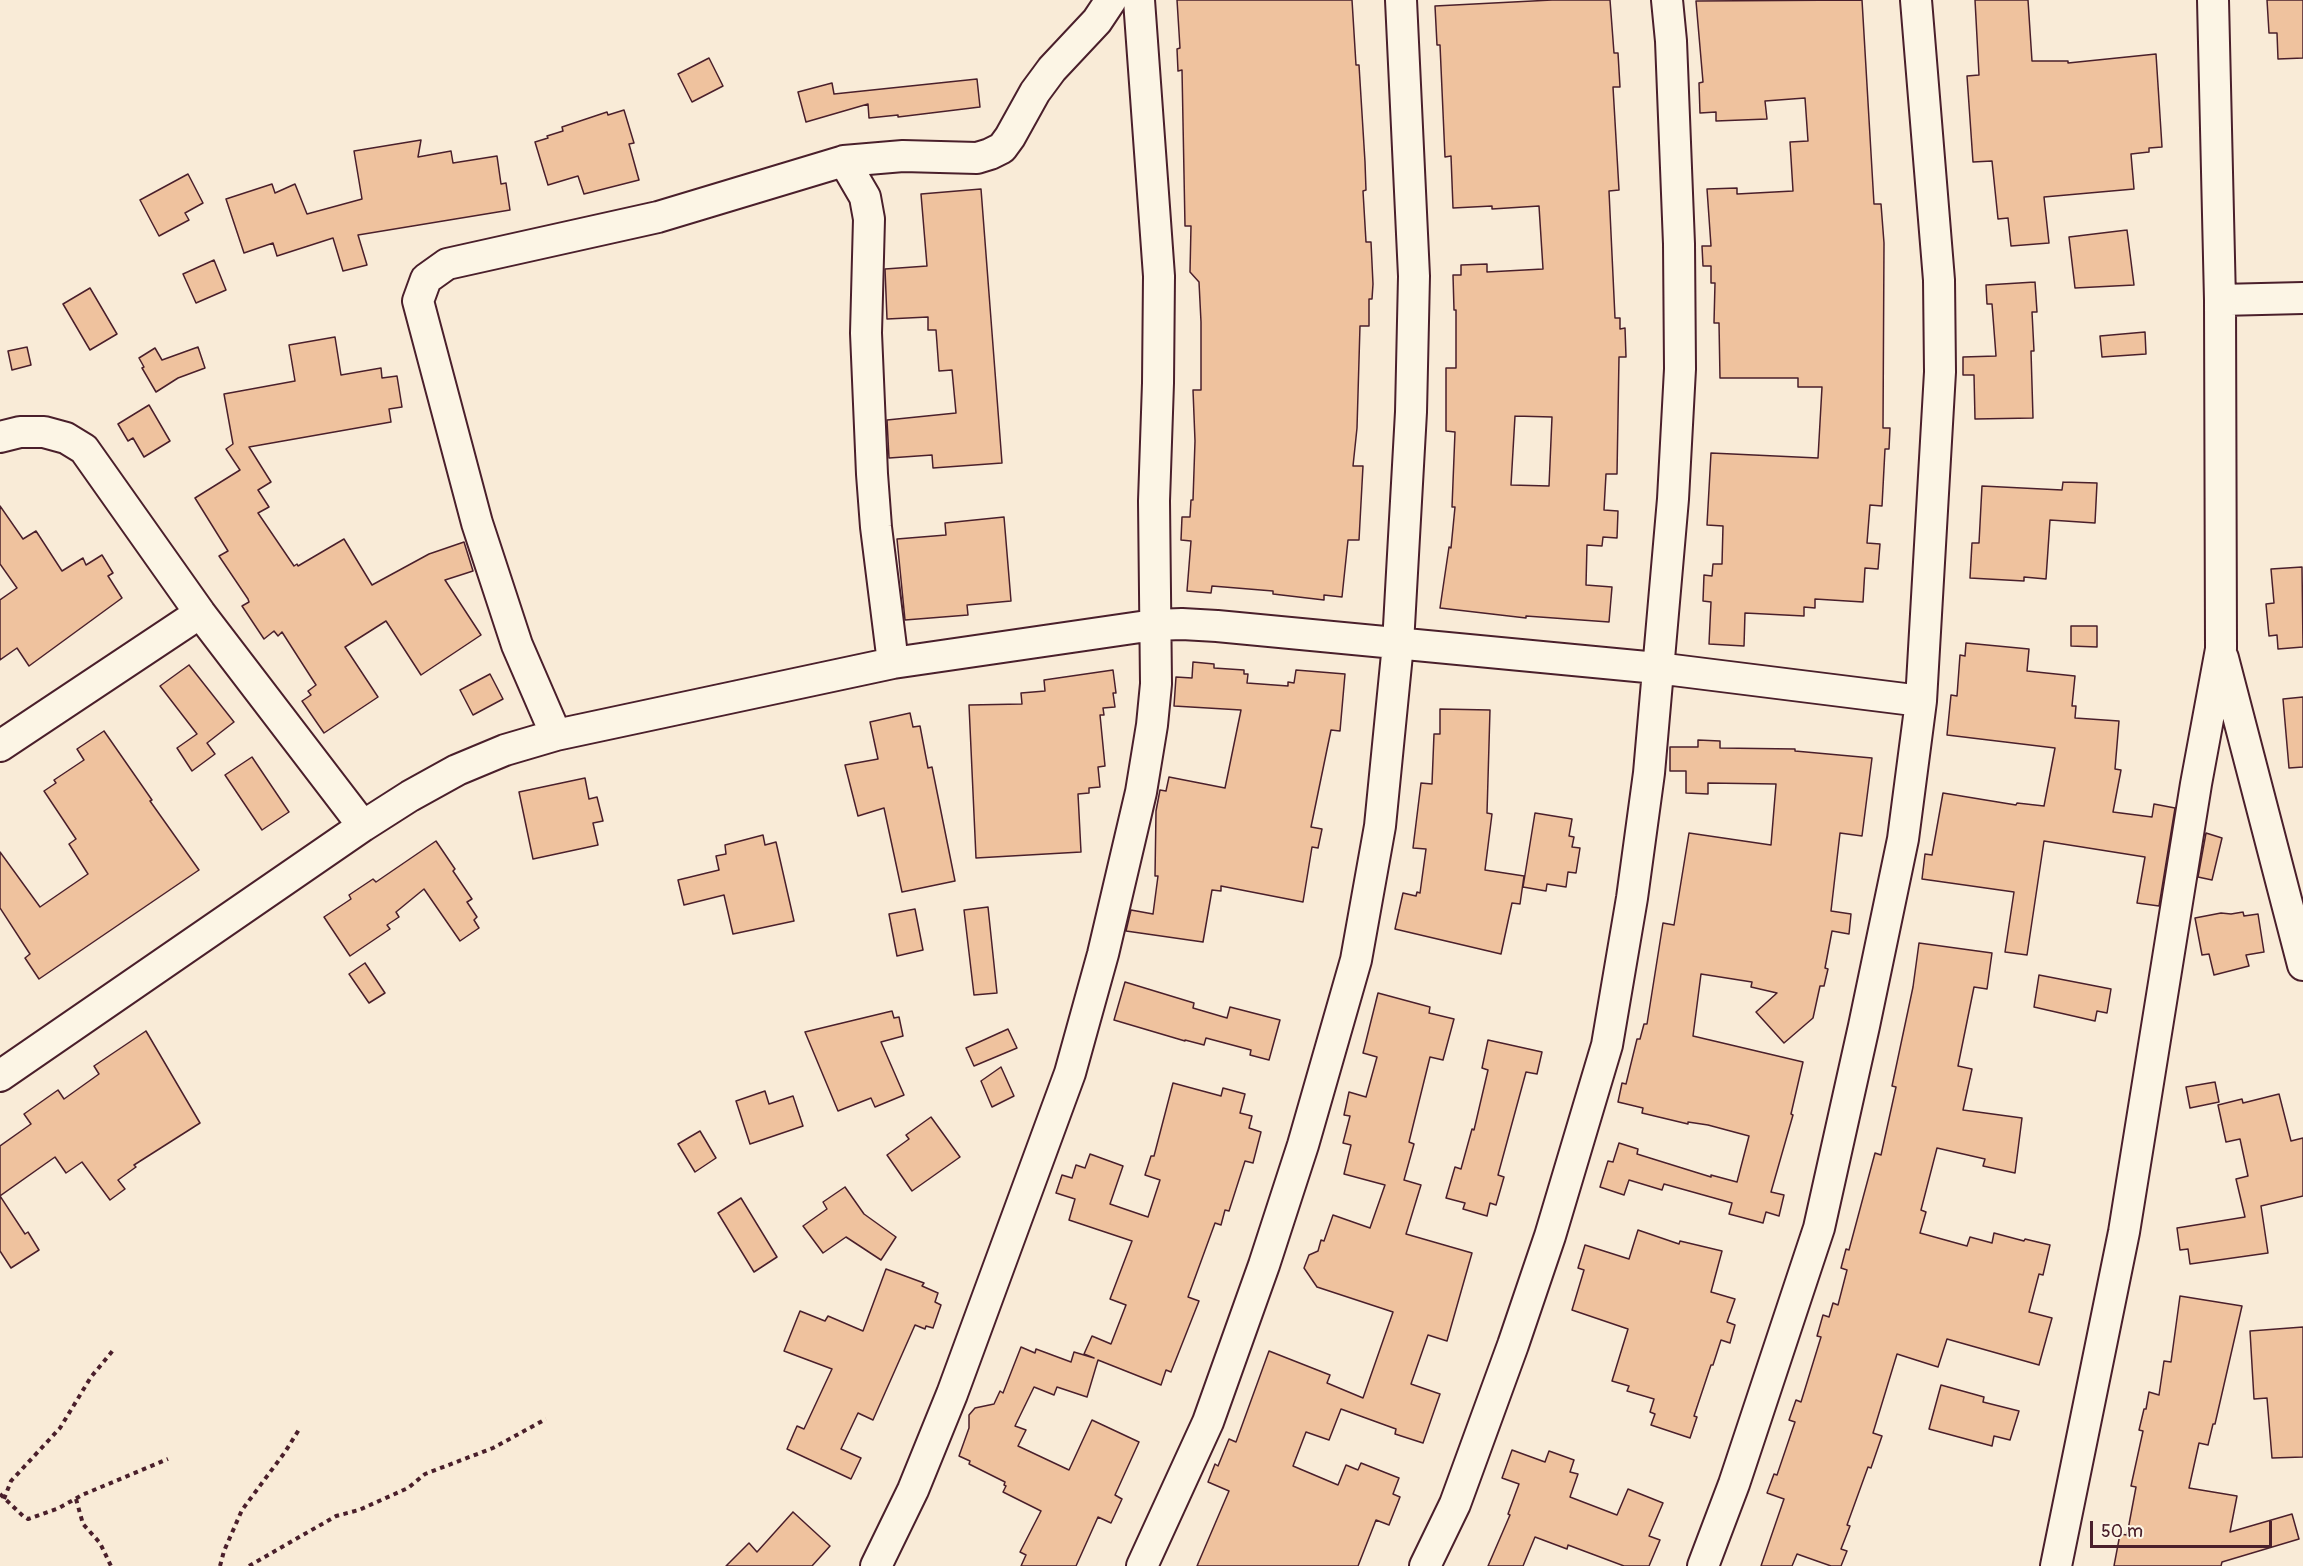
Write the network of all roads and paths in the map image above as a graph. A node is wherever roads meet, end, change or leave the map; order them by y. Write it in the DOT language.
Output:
graph roads {
  1 [pos="1111,0"];
  2 [pos="1139,0"];
  3 [pos="1401,0"];
  4 [pos="1667,0"];
  5 [pos="1916,0"];
  6 [pos="2213,0"];
  7 [pos="844,161"];
  8 [pos="2303,298"];
  9 [pos="2220,300"];
  10 [pos="0,437"];
  11 [pos="200,613"];
  12 [pos="1154,625"];
  13 [pos="1398,644"];
  14 [pos="2221,649"];
  15 [pos="893,663"];
  16 [pos="1657,668"];
  17 [pos="1921,701"];
  18 [pos="556,735"];
  19 [pos="0,746"];
  20 [pos="363,826"];
  21 [pos="2303,965"];
  22 [pos="0,1077"];
  23 [pos="115,1348"];
  24 [pos="546,1419"];
  25 [pos="300,1428"];
  26 [pos="168,1459"];
  27 [pos="0,1494"];
  28 [pos="4,1499"];
  29 [pos="76,1499"];
  30 [pos="880,1565"];
  31 [pos="111,1566"];
  32 [pos="220,1566"];
  33 [pos="249,1566"];
  34 [pos="1142,1566"];
  35 [pos="1425,1566"];
  36 [pos="1703,1566"];
  37 [pos="2056,1566"];
  1 -- 7 [label="street"];
  2 -- 12 [label="street"];
  3 -- 13 [label="street"];
  4 -- 16 [label="street"];
  5 -- 17 [label="street"];
  6 -- 9 [label="street"];
  7 -- 15 [label="street"];
  7 -- 18 [label="street"];
  8 -- 9 [label="street"];
  9 -- 14 [label="street"];
  10 -- 11 [label="street"];
  11 -- 19 [label="street"];
  11 -- 20 [label="street"];
  12 -- 13 [label="street"];
  12 -- 15 [label="street"];
  12 -- 30 [label="street"];
  13 -- 16 [label="street"];
  13 -- 34 [label="street"];
  14 -- 21 [label="street"];
  14 -- 37 [label="street"];
  15 -- 18 [label="street"];
  16 -- 17 [label="street"];
  16 -- 35 [label="street"];
  17 -- 36 [label="street"];
  18 -- 20 [label="street"];
  20 -- 22 [label="street"];
  23 -- 28 [label="path"];
  24 -- 33 [label="path"];
  25 -- 32 [label="path"];
  26 -- 29 [label="path"];
  27 -- 28 [label="path"];
  28 -- 29 [label="path"];
  29 -- 31 [label="path"];
}
